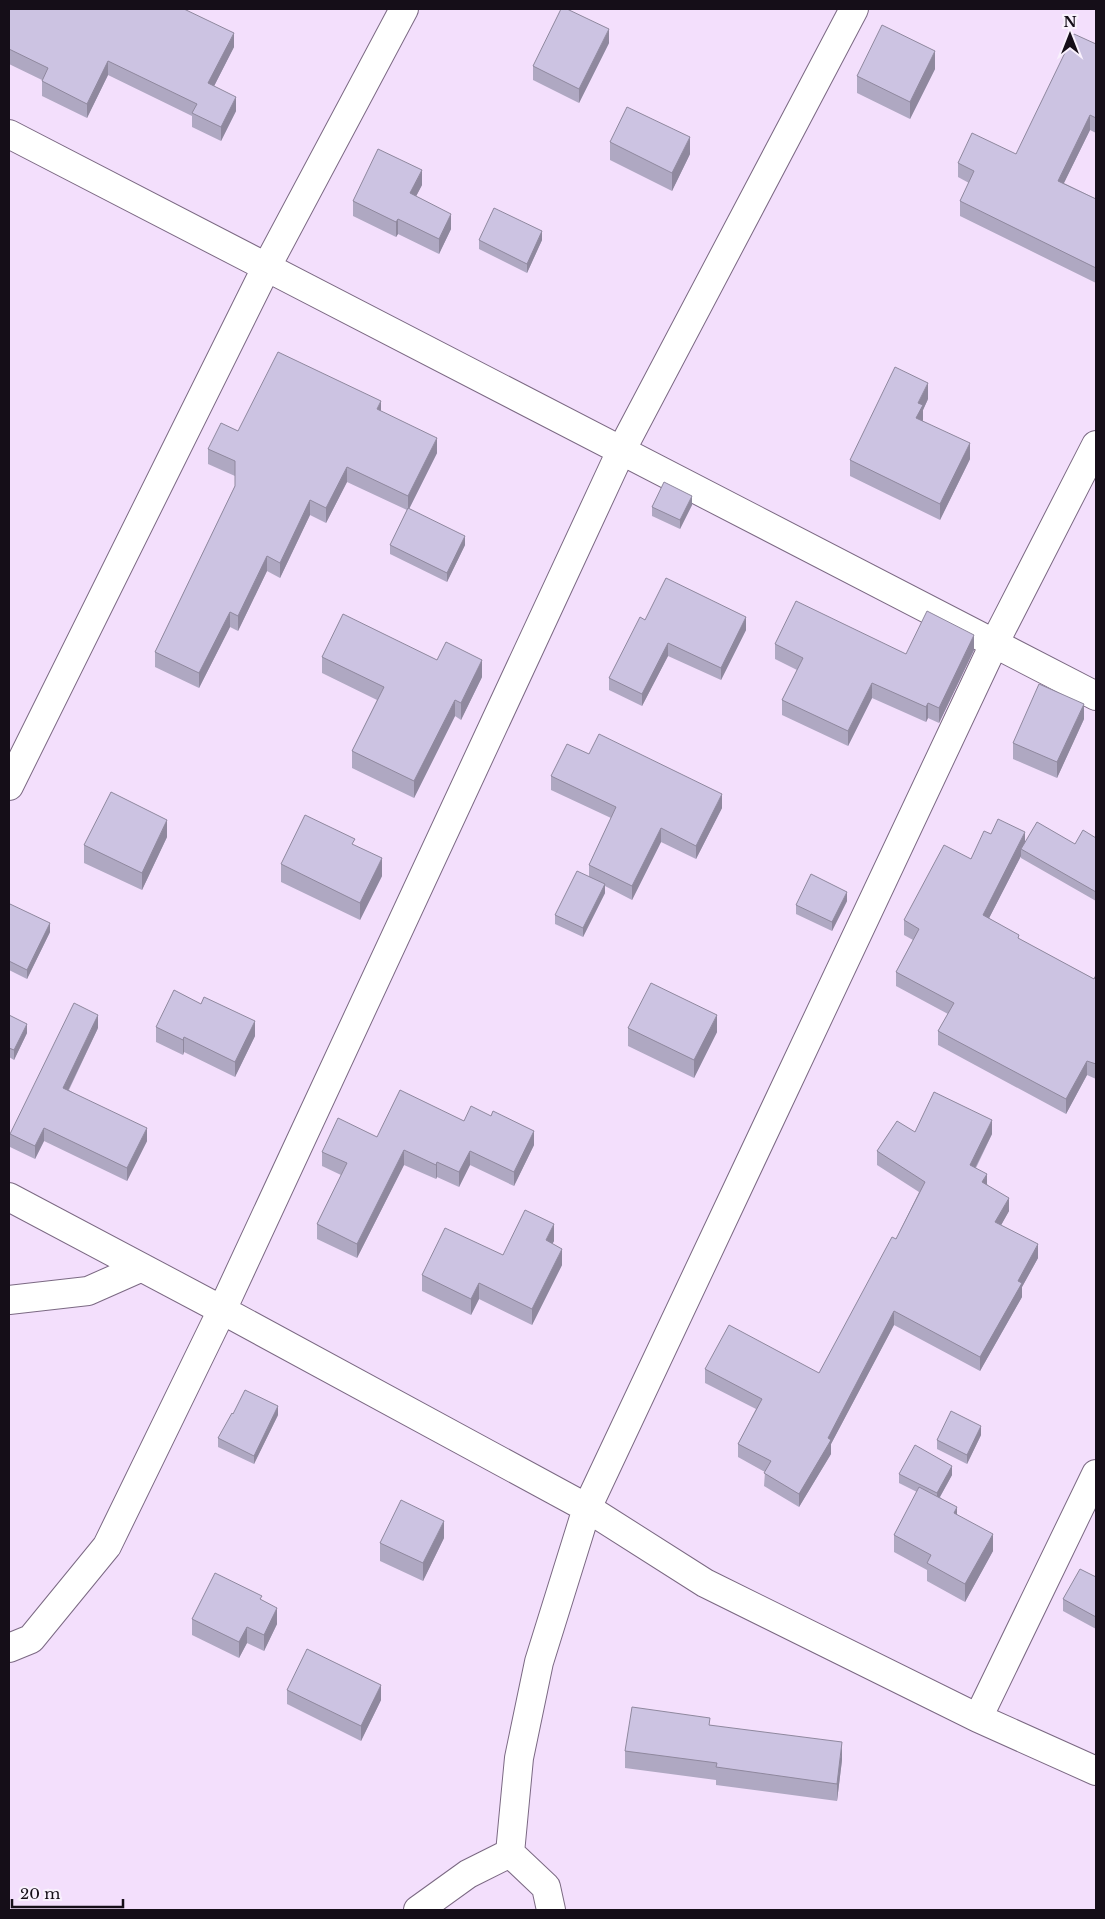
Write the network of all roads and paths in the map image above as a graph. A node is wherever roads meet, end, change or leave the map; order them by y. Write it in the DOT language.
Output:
graph roads {
  1 [pos="404,9"];
  2 [pos="854,9"];
  3 [pos="9,134"];
  4 [pos="266,268"];
  5 [pos="1096,445"];
  6 [pos="621,451"];
  7 [pos="994,644"];
  8 [pos="1096,696"];
  9 [pos="9,786"];
  10 [pos="9,1197"];
  11 [pos="140,1268"];
  12 [pos="9,1300"];
  13 [pos="222,1310"];
  14 [pos="1096,1474"];
  15 [pos="587,1508"];
  16 [pos="9,1648"];
  17 [pos="978,1718"];
  18 [pos="1096,1771"];
  19 [pos="510,1853"];
  20 [pos="418,1910"];
  21 [pos="551,1910"];
  1 -- 4 [label="street"];
  2 -- 6 [label="street"];
  3 -- 4 [label="street"];
  4 -- 6 [label="street"];
  4 -- 9 [label="street"];
  5 -- 7 [label="street"];
  6 -- 7 [label="street"];
  6 -- 13 [label="street"];
  7 -- 8 [label="street"];
  7 -- 15 [label="street"];
  10 -- 11 [label="street"];
  11 -- 12 [label="street"];
  11 -- 13 [label="street"];
  13 -- 15 [label="street"];
  13 -- 16 [label="street"];
  14 -- 17 [label="street"];
  15 -- 17 [label="street"];
  15 -- 19 [label="street"];
  17 -- 18 [label="street"];
  19 -- 20 [label="street"];
  19 -- 21 [label="street"];
}
